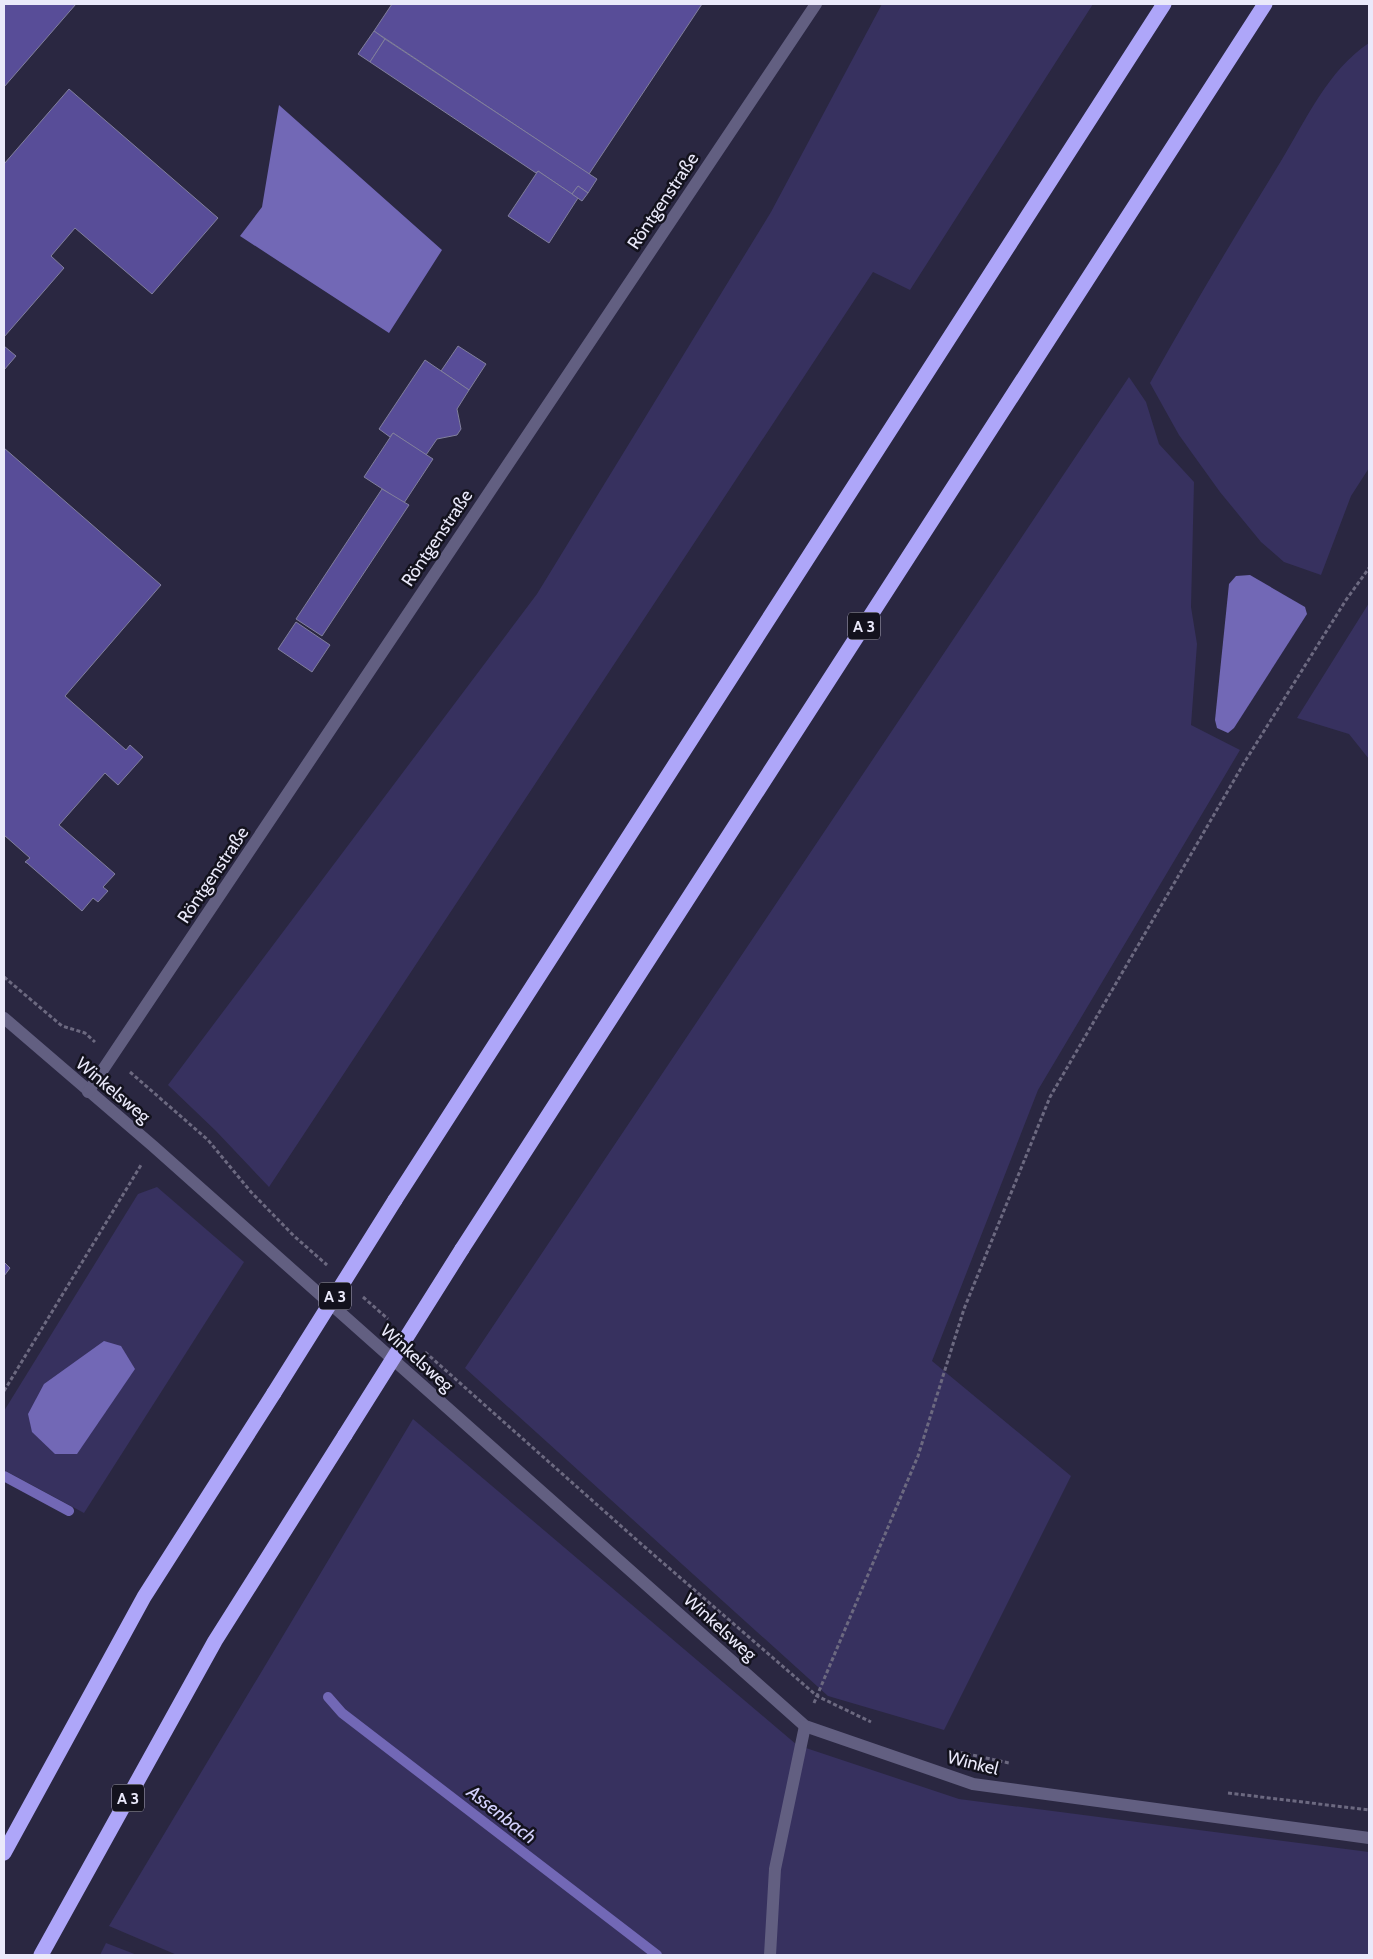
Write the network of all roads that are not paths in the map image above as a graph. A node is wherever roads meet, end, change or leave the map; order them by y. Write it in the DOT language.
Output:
graph roads {
  1 [pos="816,4"];
  2 [pos="1164,4"];
  3 [pos="1265,4"];
  4 [pos="4,1018"];
  5 [pos="88,1092"];
  6 [pos="805,1726"];
  7 [pos="1369,1838"];
  8 [pos="4,1853"];
  9 [pos="41,1955"];
  10 [pos="770,1955"];
  1 -- 5 [label="street, Röntgenstraße"];
  2 -- 8 [label="highway, A 3, bridge"];
  3 -- 9 [label="highway, A 3, bridge"];
  4 -- 5 [label="street, Winkelsweg"];
  5 -- 6 [label="street, Winkelsweg"];
  6 -- 7 [label="street, Winkel"];
  6 -- 10 [label="street"];
}
